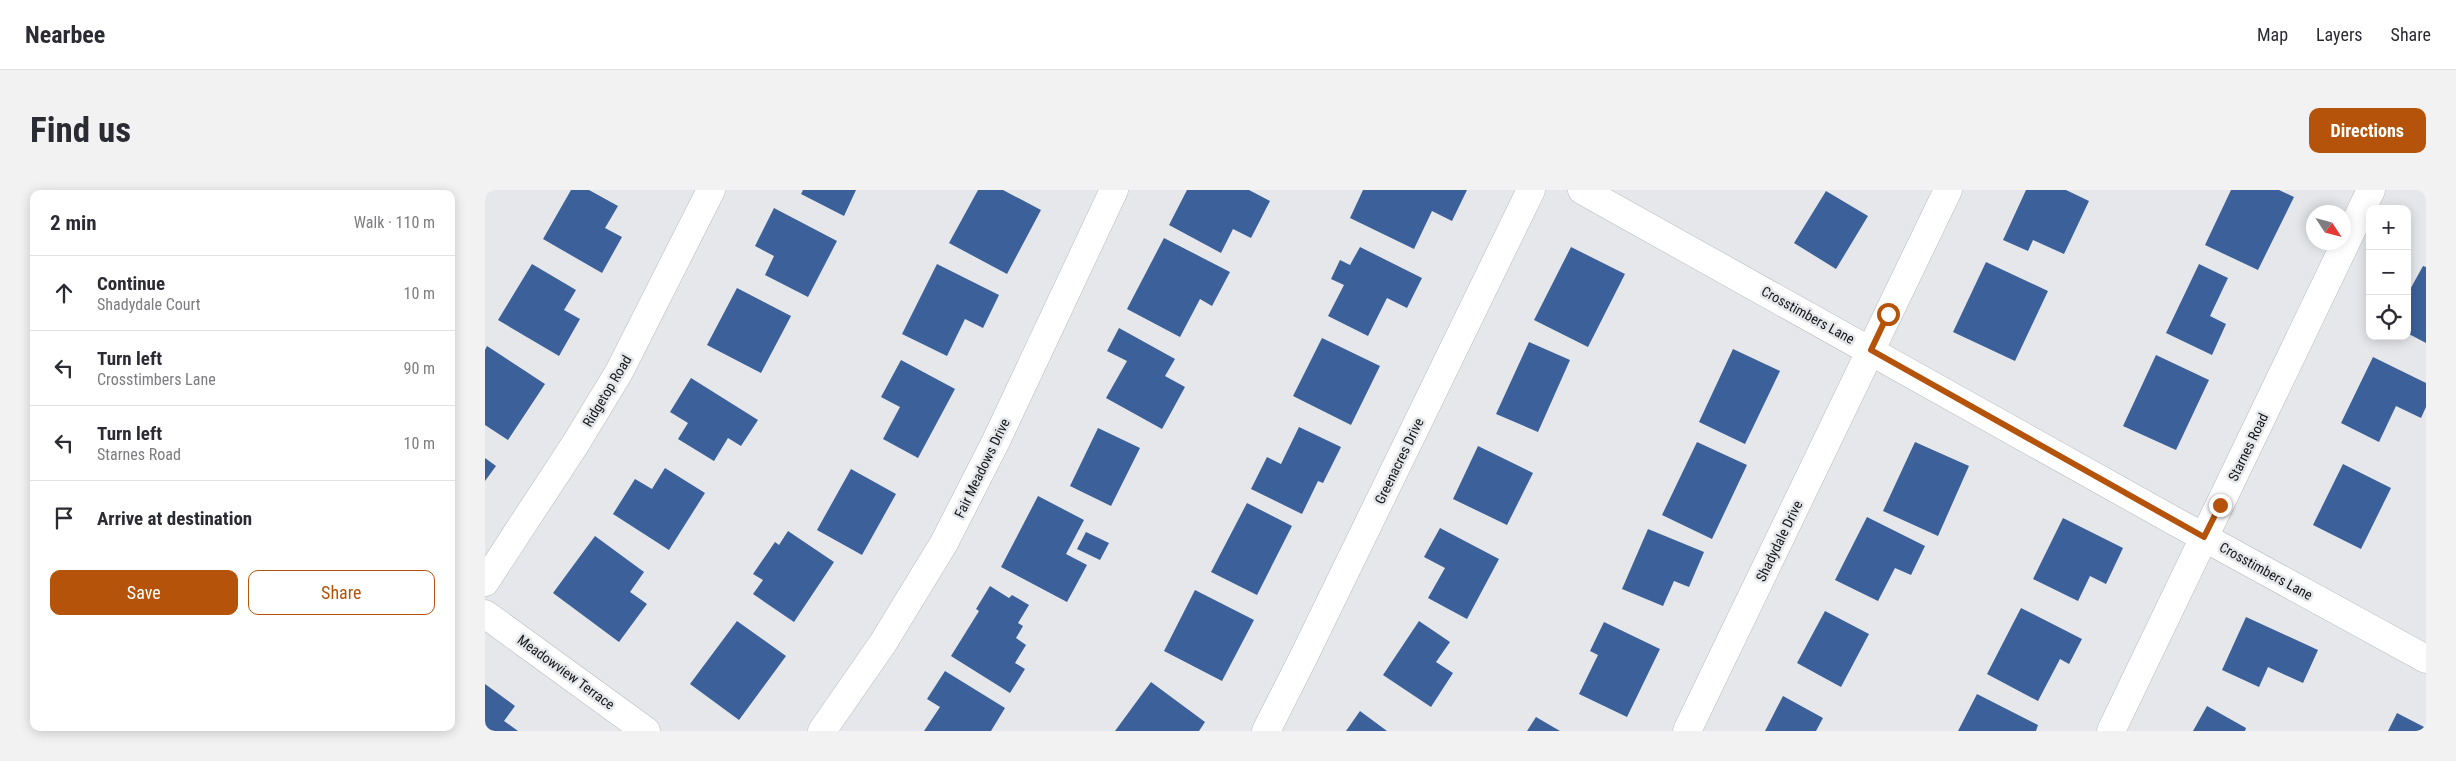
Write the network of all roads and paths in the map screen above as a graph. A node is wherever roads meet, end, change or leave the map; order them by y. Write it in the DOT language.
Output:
graph roads {
  1 [pos="711,190"];
  2 [pos="1114,190"];
  3 [pos="1531,190"];
  4 [pos="1582,190"];
  5 [pos="1948,190"];
  6 [pos="2371,190"];
  7 [pos="1871,350"];
  8 [pos="2204,537"];
  9 [pos="485,582"];
  10 [pos="485,614"];
  11 [pos="2426,659"];
  12 [pos="646,731"];
  13 [pos="822,731"];
  14 [pos="1266,731"];
  15 [pos="1687,731"];
  16 [pos="2111,731"];
  1 -- 9 [label="street, Ridgetop Road"];
  2 -- 13 [label="street, Fair Meadows Drive"];
  3 -- 14 [label="street, Greenacres Drive"];
  4 -- 7 [label="street, Crosstimbers Lane"];
  5 -- 7 [label="street, Shadydale Drive"];
  6 -- 8 [label="street, Starnes Road"];
  7 -- 8 [label="street, Crosstimbers Lane"];
  7 -- 15 [label="street, Shadydale Drive"];
  8 -- 11 [label="street, Crosstimbers Lane"];
  8 -- 16 [label="street, Starnes Road"];
  10 -- 12 [label="street, Meadowview Terrace"];
}
